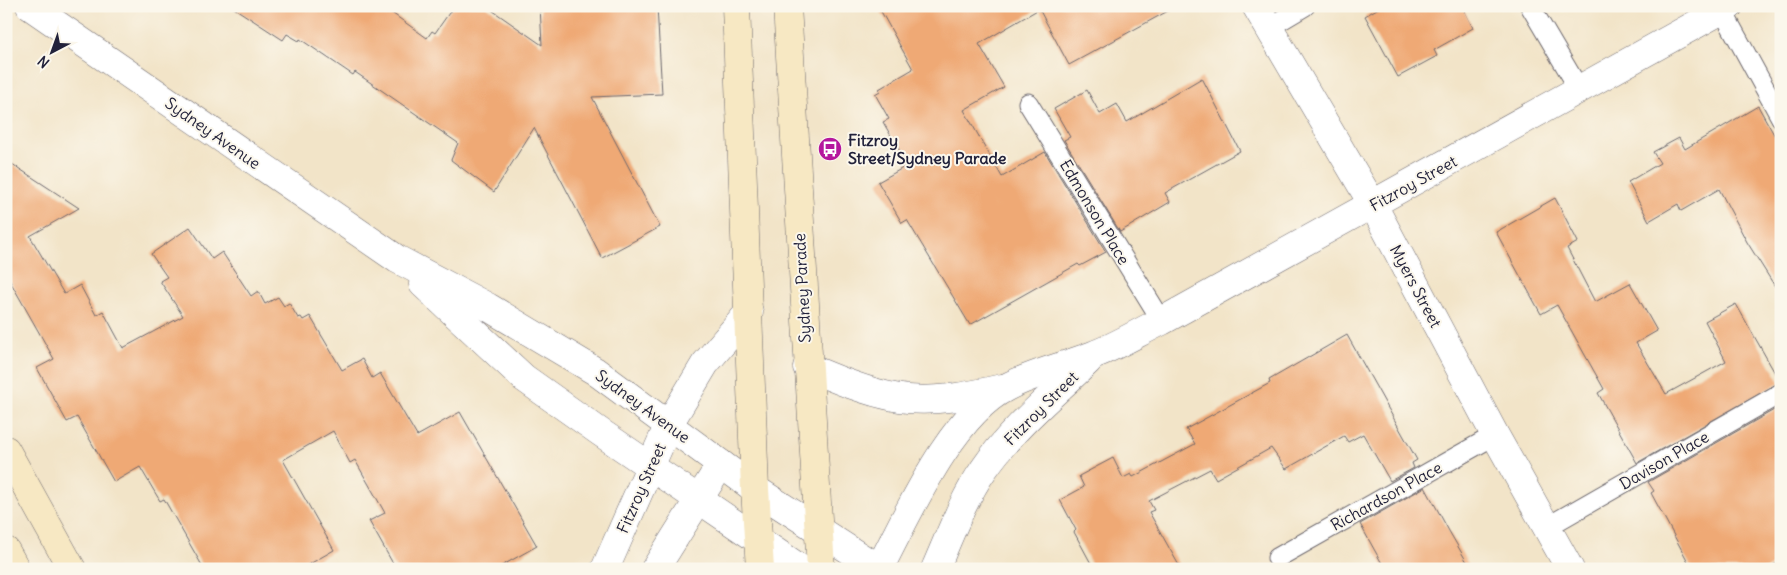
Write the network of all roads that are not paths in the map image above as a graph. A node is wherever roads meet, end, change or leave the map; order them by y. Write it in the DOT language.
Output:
graph roads {
  1 [pos="30,6"];
  2 [pos="736,6"];
  3 [pos="786,6"];
  4 [pos="1305,6"];
  5 [pos="1530,6"];
  6 [pos="1726,8"];
  7 [pos="1262,17"];
  8 [pos="1579,89"];
  9 [pos="1028,103"];
  10 [pos="1781,118"];
  11 [pos="1373,205"];
  12 [pos="397,260"];
  13 [pos="750,312"];
  14 [pos="1162,321"];
  15 [pos="1094,354"];
  16 [pos="807,367"];
  17 [pos="1006,387"];
  18 [pos="1781,393"];
  19 [pos="669,424"];
  20 [pos="1494,435"];
  21 [pos="6,450"];
  22 [pos="721,464"];
  23 [pos="650,467"];
  24 [pos="755,489"];
  25 [pos="699,498"];
  26 [pos="1547,527"];
  27 [pos="818,531"];
  28 [pos="758,539"];
  29 [pos="6,551"];
  30 [pos="1277,558"];
  31 [pos="16,569"];
  32 [pos="72,569"];
  33 [pos="605,569"];
  34 [pos="655,569"];
  35 [pos="760,569"];
  36 [pos="800,569"];
  37 [pos="821,569"];
  38 [pos="879,569"];
  39 [pos="935,569"];
  40 [pos="1570,569"];
  1 -- 12 [label="street, Sydney Avenue"];
  2 -- 13 [label="street"];
  3 -- 16 [label="street, Sydney Parade"];
  4 -- 7 [label="lane"];
  5 -- 8 [label="lane"];
  6 -- 8 [label="street, Fitzroy Street"];
  6 -- 10 [label="lane"];
  7 -- 11 [label="street, Myers Street"];
  8 -- 11 [label="street, Fitzroy Street"];
  9 -- 14 [label="lane, Edmonson Place"];
  11 -- 14 [label="street, Fitzroy Street"];
  11 -- 20 [label="street, Myers Street"];
  12 -- 19 [label="street, Sydney Avenue"];
  12 -- 23 [label="street, Sydney Avenue"];
  13 -- 19 [label="street, Fitzroy Street"];
  13 -- 24 [label="street"];
  14 -- 15 [label="street, Fitzroy Street"];
  15 -- 17 [label="street, Fitzroy Street"];
  15 -- 39 [label="street, Fitzroy Street"];
  16 -- 17 [label="street, Fitzroy Street"];
  16 -- 27 [label="street, Sydney Parade"];
  17 -- 38 [label="street, Fitzroy Street"];
  18 -- 26 [label="lane, Davison Place"];
  19 -- 22 [label="street, Sydney Avenue"];
  19 -- 23 [label="street, Fitzroy Street"];
  20 -- 26 [label="street, Myers Street"];
  20 -- 30 [label="lane, Richardson Place"];
  21 -- 32 [label="street"];
  22 -- 24 [label="street, Sydney Avenue"];
  22 -- 25 [label="street"];
  23 -- 25 [label="street, Sydney Avenue"];
  23 -- 33 [label="street, Fitzroy Street"];
  24 -- 27 [label="street, Sydney Avenue"];
  24 -- 28 [label="street"];
  25 -- 28 [label="street, Sydney Avenue"];
  25 -- 34 [label="street"];
  26 -- 40 [label="street, Myers Street"];
  27 -- 37 [label="street, Sydney Parade"];
  27 -- 38 [label="street, Sydney Avenue"];
  28 -- 35 [label="street"];
  28 -- 36 [label="street, Sydney Avenue"];
  29 -- 31 [label="street"];
}
